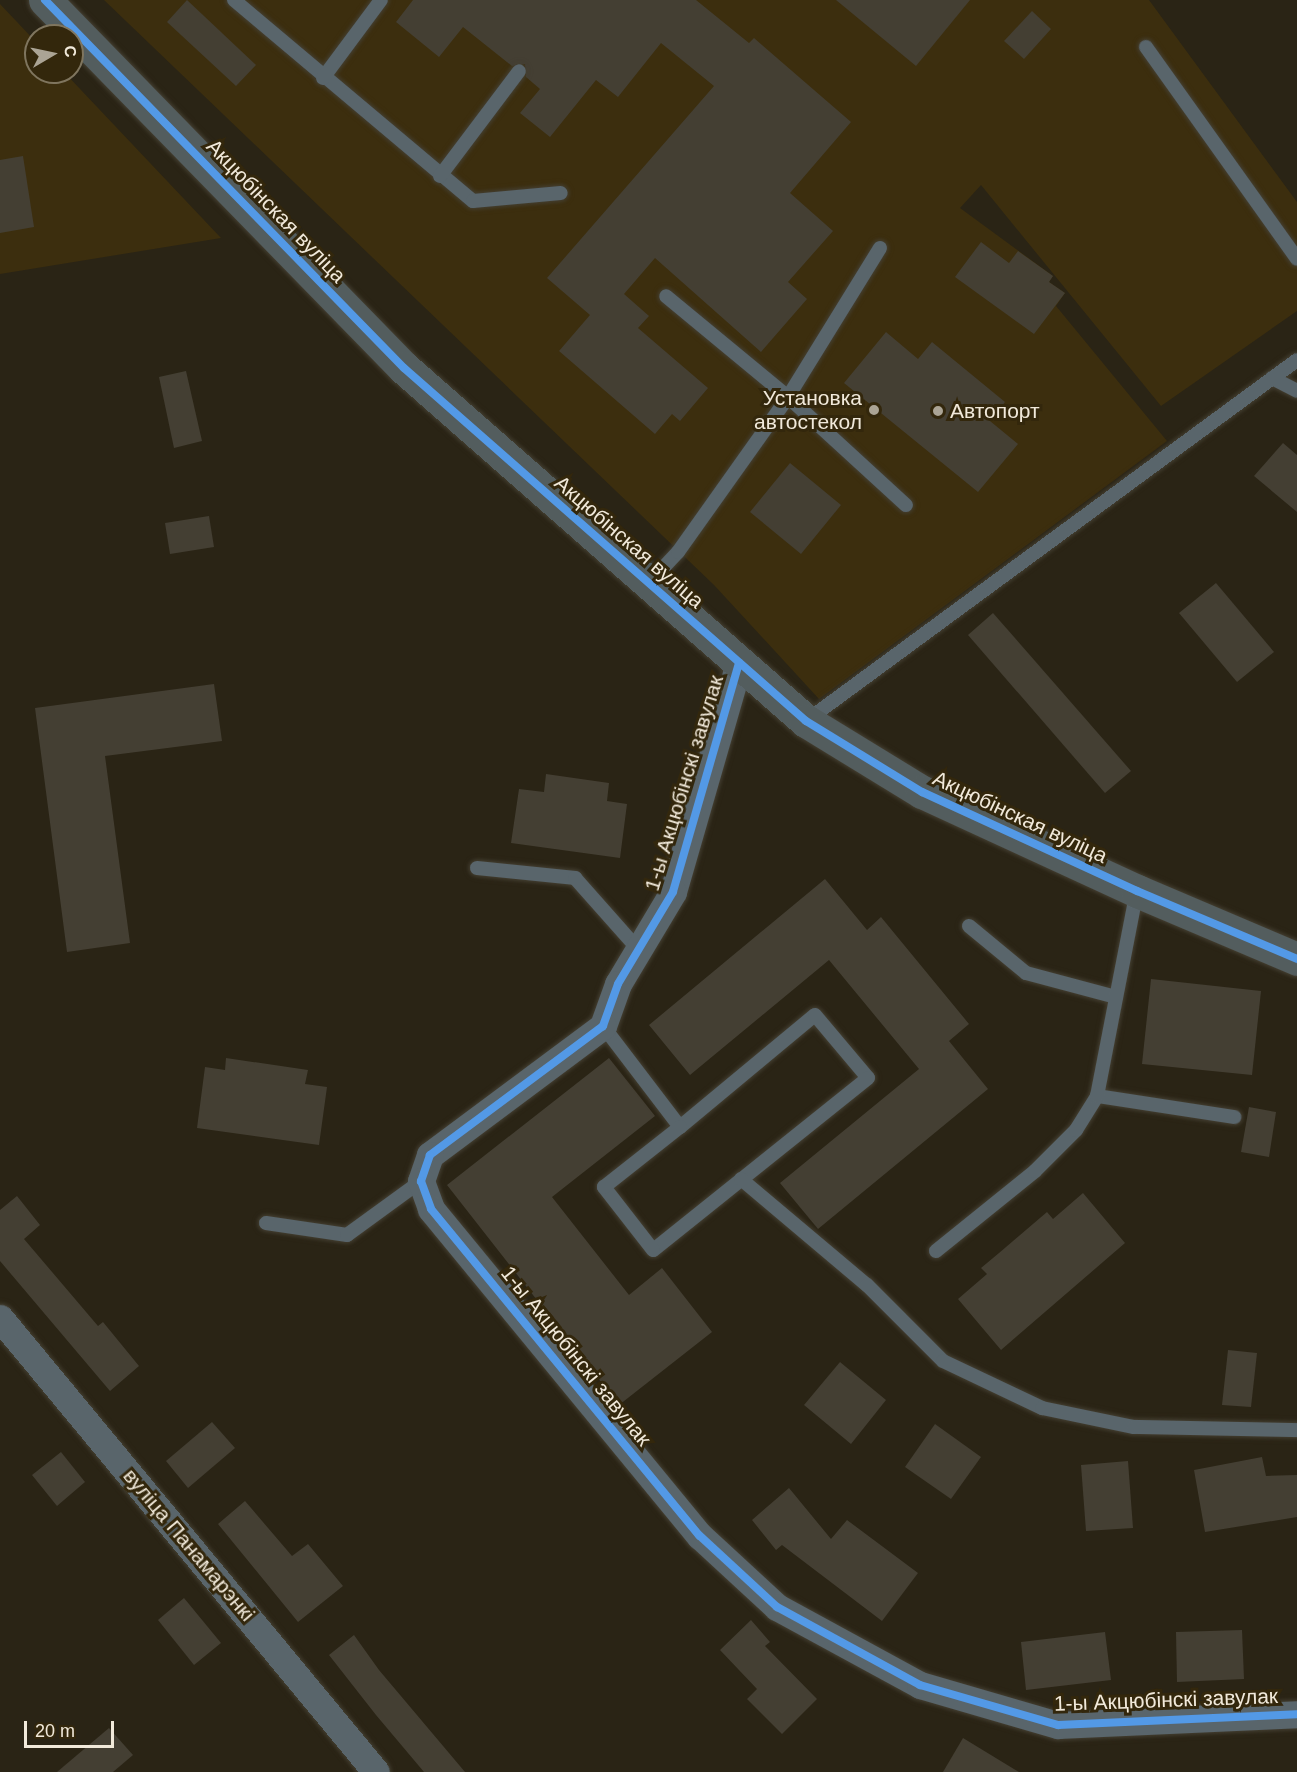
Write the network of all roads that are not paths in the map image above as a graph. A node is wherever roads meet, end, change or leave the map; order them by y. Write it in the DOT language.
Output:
graph roads {
  1 [pos="45,0"];
  2 [pos="234,0"];
  3 [pos="381,0"];
  4 [pos="1146,47"];
  5 [pos="519,71"];
  6 [pos="323,78"];
  7 [pos="440,176"];
  8 [pos="561,193"];
  9 [pos="880,248"];
  10 [pos="1297,259"];
  11 [pos="666,296"];
  12 [pos="1297,360"];
  13 [pos="1272,378"];
  14 [pos="1297,392"];
  15 [pos="788,397"];
  16 [pos="906,505"];
  17 [pos="649,583"];
  18 [pos="738,663"];
  19 [pos="806,721"];
  20 [pos="477,868"];
  21 [pos="1137,891"];
  22 [pos="969,926"];
  23 [pos="638,949"];
  24 [pos="1297,959"];
  25 [pos="1116,997"];
  26 [pos="603,1026"];
  27 [pos="1097,1096"];
  28 [pos="1234,1117"];
  29 [pos="680,1127"];
  30 [pos="741,1179"];
  31 [pos="421,1181"];
  32 [pos="267,1223"];
  33 [pos="936,1251"];
  34 [pos="0,1318"];
  35 [pos="1297,1430"];
  36 [pos="1297,1714"];
  37 [pos="376,1772"];
  1 -- 17 [label="street, Акцюбінская вуліца"];
  2 -- 6 [label="lane"];
  3 -- 6 [label="lane"];
  4 -- 10 [label="lane"];
  5 -- 7 [label="lane"];
  6 -- 7 [label="lane"];
  7 -- 8 [label="lane"];
  9 -- 15 [label="lane"];
  11 -- 15 [label="lane"];
  12 -- 13 [label="lane"];
  13 -- 14 [label="lane"];
  13 -- 19 [label="lane"];
  15 -- 16 [label="lane"];
  15 -- 17 [label="lane"];
  17 -- 18 [label="street, Акцюбінская вуліца"];
  18 -- 19 [label="street, Акцюбінская вуліца"];
  18 -- 23 [label="street, 1-ы Акцюбінскі завулак"];
  19 -- 21 [label="street, Акцюбінская вуліца"];
  20 -- 23 [label="lane"];
  21 -- 24 [label="street, Акцюбінская вуліца"];
  21 -- 25 [label="lane"];
  22 -- 25 [label="lane"];
  23 -- 26 [label="street, 1-ы Акцюбінскі завулак"];
  25 -- 27 [label="lane"];
  26 -- 29 [label="lane"];
  26 -- 31 [label="street"];
  27 -- 28 [label="lane"];
  27 -- 33 [label="lane"];
  29 -- 30 [label="lane"];
  29 -- 30 [label="lane"];
  30 -- 35 [label="lane"];
  31 -- 32 [label="lane"];
  31 -- 36 [label="street, 1-ы Акцюбінскі завулак"];
  34 -- 37 [label="street, вуліца Панамарэнкі"];
}
